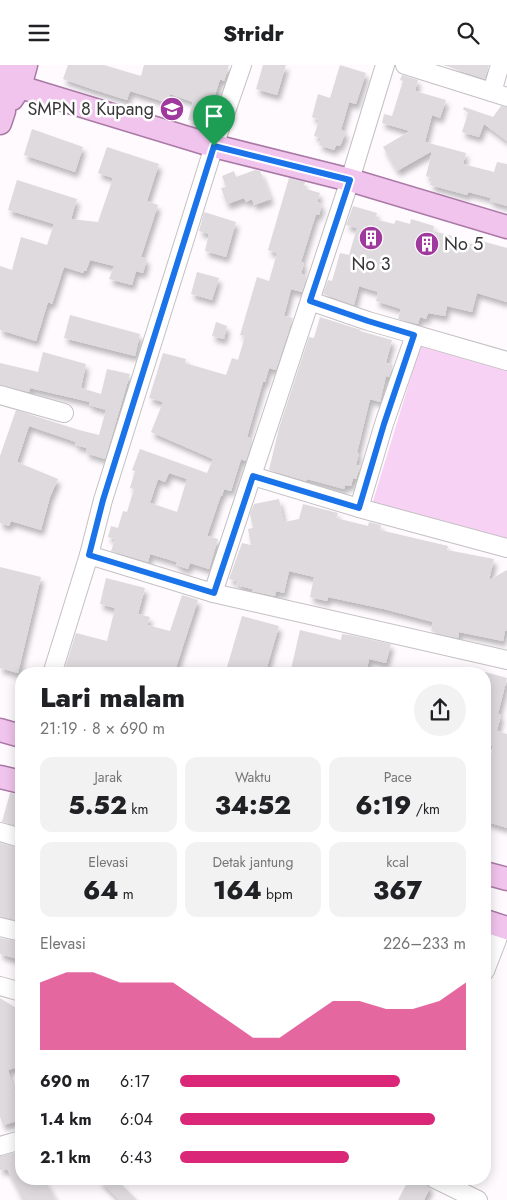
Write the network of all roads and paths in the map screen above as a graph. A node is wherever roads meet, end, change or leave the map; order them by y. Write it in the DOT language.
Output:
graph roads {
  1 [pos="26,65"];
  2 [pos="242,65"];
  3 [pos="385,65"];
  4 [pos="405,65"];
  5 [pos="500,65"];
  6 [pos="8,80"];
  7 [pos="499,94"];
  8 [pos="2,117"];
  9 [pos="214,146"];
  10 [pos="350,180"];
  11 [pos="507,227"];
  12 [pos="310,301"];
  13 [pos="414,335"];
  14 [pos="507,361"];
  15 [pos="0,395"];
  16 [pos="64,413"];
  17 [pos="253,476"];
  18 [pos="359,508"];
  19 [pos="507,548"];
  20 [pos="89,555"];
  21 [pos="214,593"];
  22 [pos="507,660"];
  23 [pos="54,667"];
  24 [pos="0,730"];
  25 [pos="15,734"];
  26 [pos="0,777"];
  27 [pos="15,781"];
  28 [pos="0,832"];
  29 [pos="15,836"];
  30 [pos="491,875"];
  31 [pos="507,879"];
  32 [pos="498,925"];
  33 [pos="0,927"];
  34 [pos="15,931"];
  35 [pos="491,950"];
  36 [pos="0,986"];
  37 [pos="15,990"];
  38 [pos="15,1142"];
  39 [pos="0,1146"];
  40 [pos="447,1185"];
  41 [pos="478,1200"];
  1 -- 6 [label="main road"];
  2 -- 9 [label="street"];
  3 -- 10 [label="street"];
  4 -- 7 [label="street"];
  5 -- 7 [label="street"];
  6 -- 8 [label="main road"];
  6 -- 9 [label="main road"];
  9 -- 10 [label="main road"];
  9 -- 20 [label="street"];
  10 -- 11 [label="main road"];
  10 -- 12 [label="street"];
  12 -- 13 [label="street"];
  12 -- 17 [label="street"];
  13 -- 14 [label="street"];
  13 -- 18 [label="street"];
  15 -- 16 [label="street"];
  17 -- 18 [label="street"];
  17 -- 21 [label="street"];
  18 -- 19 [label="street"];
  20 -- 21 [label="street"];
  20 -- 23 [label="street"];
  21 -- 22 [label="street"];
  24 -- 25 [label="main road"];
  26 -- 27 [label="main road"];
  28 -- 29 [label="street"];
  30 -- 31 [label="main road"];
  32 -- 35 [label="street"];
  33 -- 34 [label="street"];
  36 -- 37 [label="street"];
  38 -- 39 [label="street"];
  40 -- 41 [label="street"];
}
